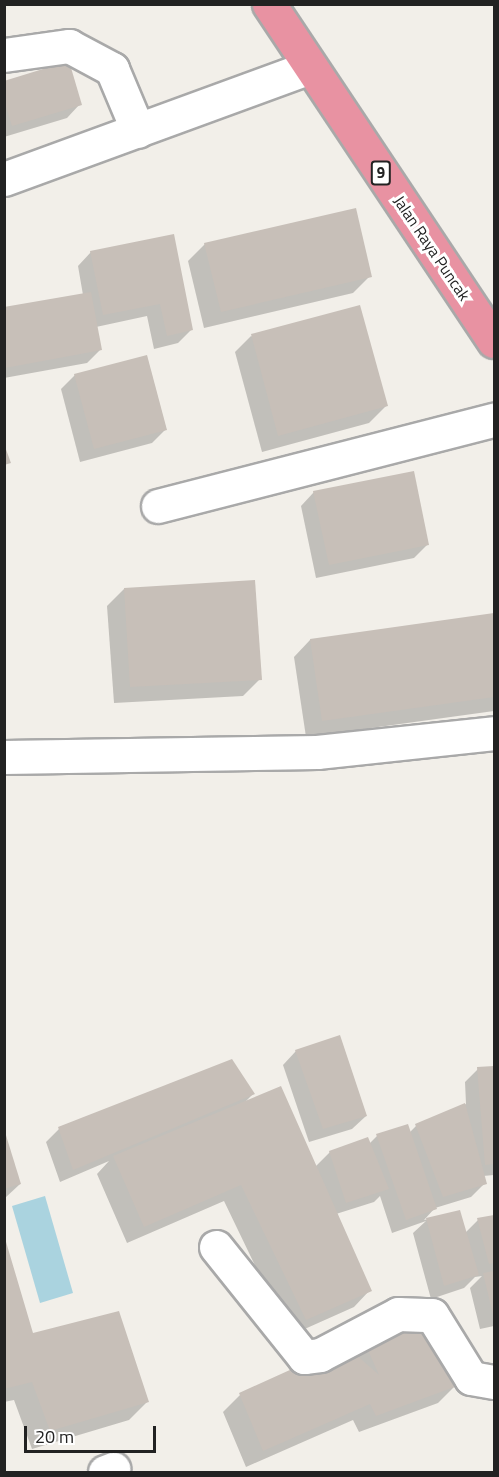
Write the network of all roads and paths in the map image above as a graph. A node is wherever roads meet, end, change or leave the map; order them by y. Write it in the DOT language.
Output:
graph roads {
  1 [pos="269,4"];
  2 [pos="4,55"];
  3 [pos="310,67"];
  4 [pos="138,130"];
  5 [pos="4,179"];
  6 [pos="495,342"];
  7 [pos="495,420"];
  8 [pos="158,506"];
  9 [pos="495,733"];
  10 [pos="4,757"];
  11 [pos="216,1247"];
  12 [pos="495,1382"];
  1 -- 3 [label="highway, Jalan Raya Puncak / 9"];
  2 -- 4 [label="street"];
  3 -- 4 [label="street"];
  3 -- 6 [label="highway, Jalan Raya Puncak / 9"];
  4 -- 5 [label="street"];
  7 -- 8 [label="street"];
  9 -- 10 [label="street"];
  11 -- 12 [label="street"];
}
